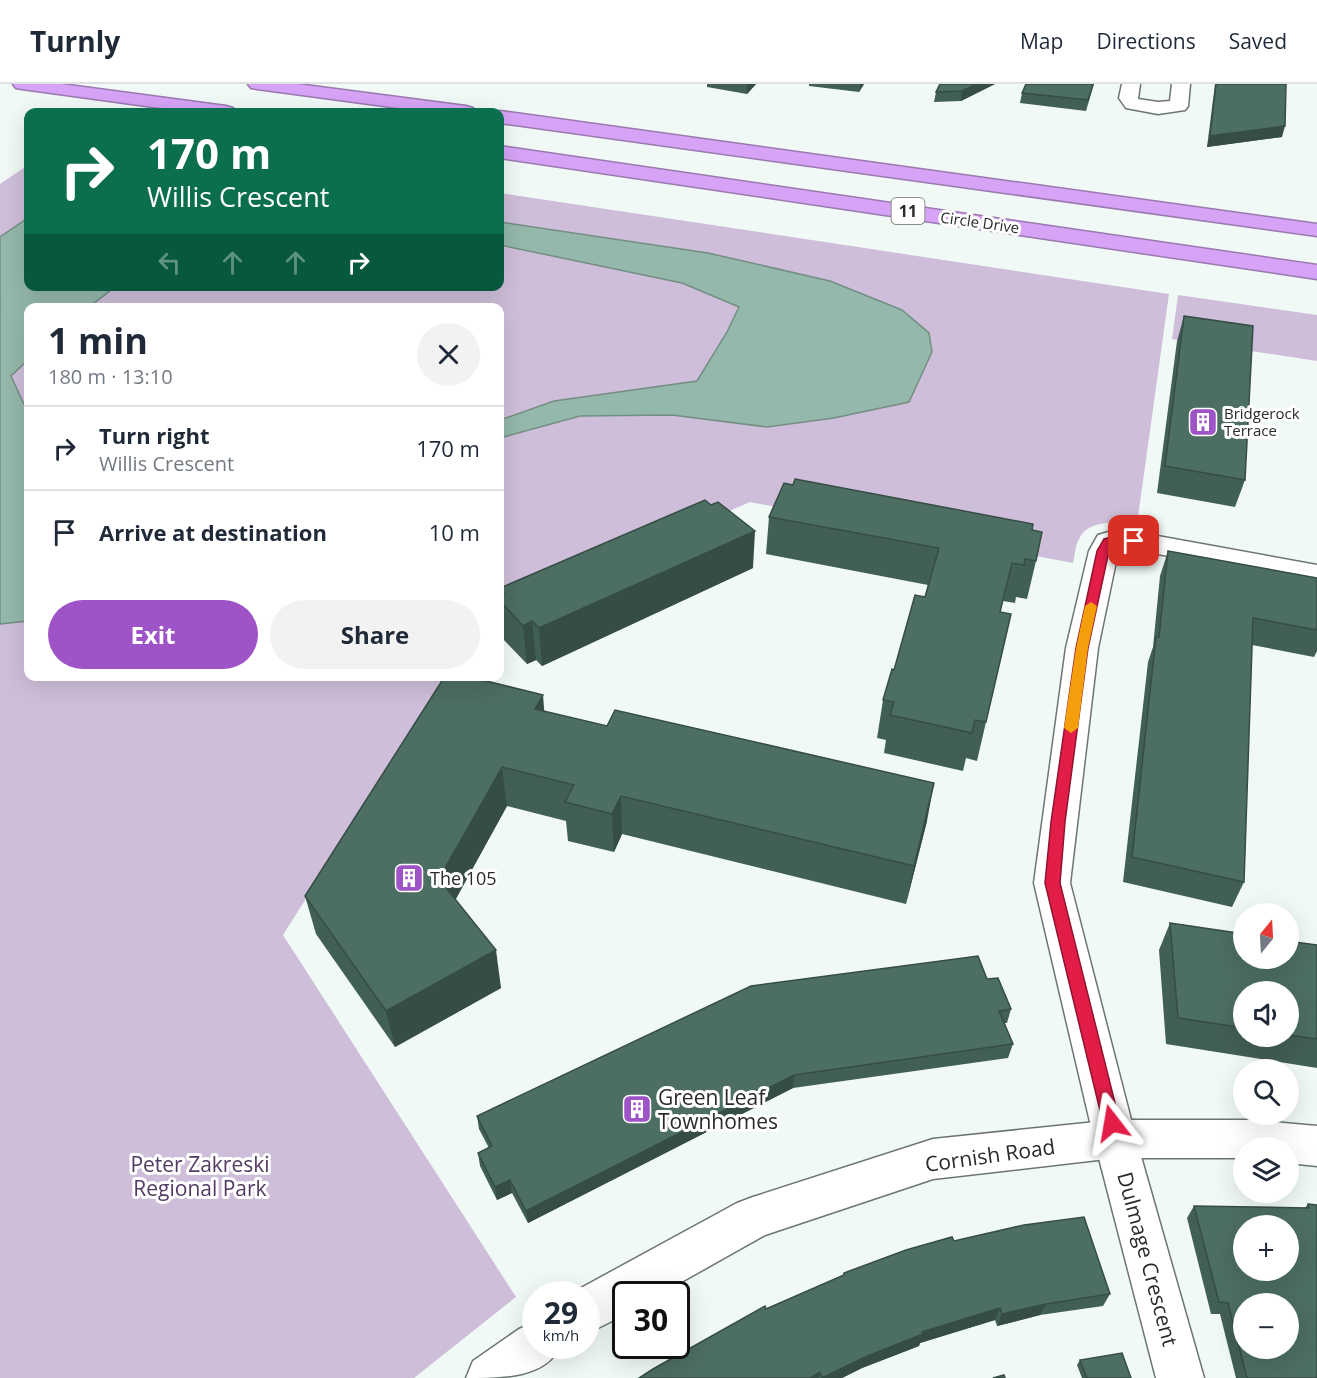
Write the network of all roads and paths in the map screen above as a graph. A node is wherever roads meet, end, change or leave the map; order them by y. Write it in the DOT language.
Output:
graph roads {
  1 [pos="22,84"];
  2 [pos="257,84"];
  3 [pos="1131,84"];
  4 [pos="1180,84"];
  5 [pos="0,85"];
  6 [pos="172,105"];
  7 [pos="195,108"];
  8 [pos="436,108"];
  9 [pos="504,118"];
  10 [pos="504,153"];
  11 [pos="1317,230"];
  12 [pos="1317,272"];
  13 [pos="1317,574"];
  14 [pos="1115,1139"];
  15 [pos="1317,1146"];
  16 [pos="600,1303"];
  17 [pos="522,1356"];
  18 [pos="490,1378"];
  19 [pos="1180,1378"];
  1 -- 6 [label="highway"];
  2 -- 8 [label="highway"];
  3 -- 4 [label="street"];
  5 -- 6 [label="highway"];
  6 -- 7 [label="highway"];
  9 -- 11 [label="highway, 11"];
  10 -- 12 [label="highway, Circle Drive / 11"];
  13 -- 14 [label="street, Dulmage Crescent"];
  14 -- 15 [label="street, Cornish Road"];
  14 -- 16 [label="street, Cornish Road"];
  14 -- 19 [label="street, Dulmage Crescent"];
  17 -- 18 [label="street"];
}
